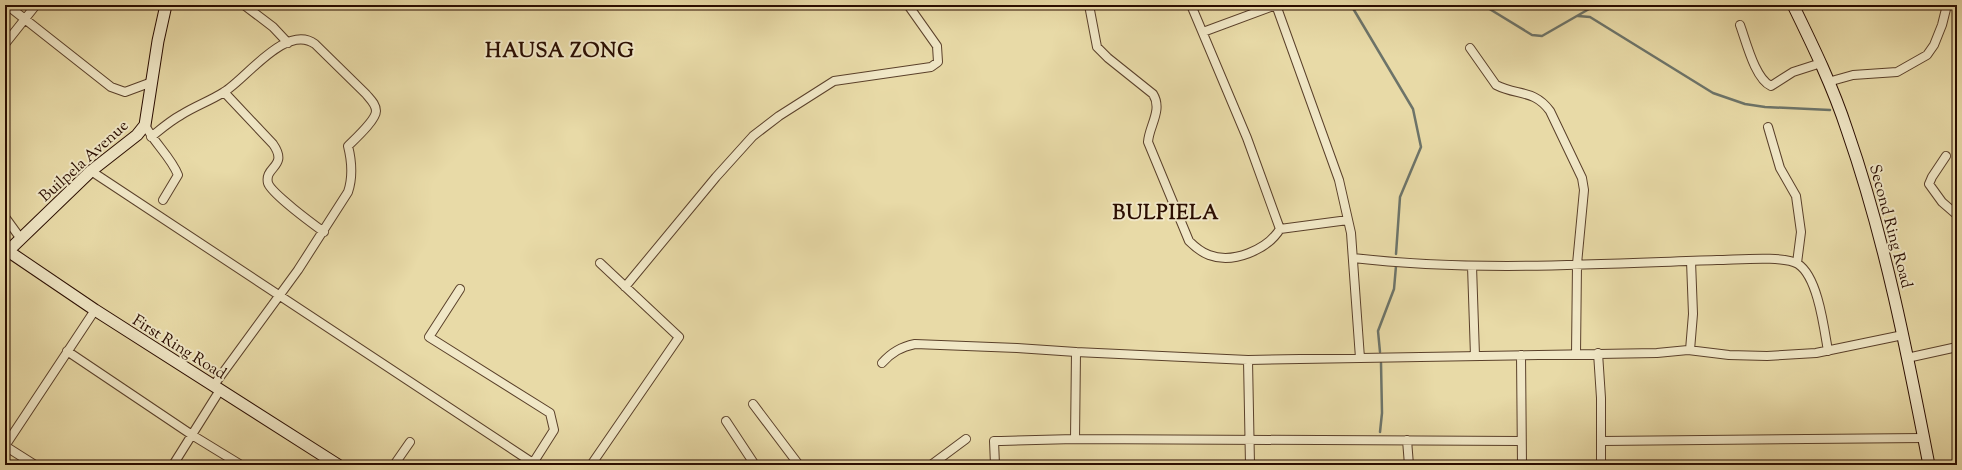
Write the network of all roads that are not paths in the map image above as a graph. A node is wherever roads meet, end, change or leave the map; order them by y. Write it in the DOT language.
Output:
graph roads {
  1 [pos="7,5"];
  2 [pos="36,5"];
  3 [pos="166,5"];
  4 [pos="244,5"];
  5 [pos="908,5"];
  6 [pos="1089,5"];
  7 [pos="1191,5"];
  8 [pos="1793,5"];
  9 [pos="1947,5"];
  10 [pos="24,20"];
  11 [pos="1740,25"];
  12 [pos="1204,32"];
  13 [pos="5,44"];
  14 [pos="288,44"];
  15 [pos="1470,48"];
  16 [pos="1821,63"];
  17 [pos="152,82"];
  18 [pos="1828,82"];
  19 [pos="224,92"];
  20 [pos="145,125"];
  21 [pos="1768,127"];
  22 [pos="151,137"];
  23 [pos="1946,156"];
  24 [pos="91,171"];
  25 [pos="163,200"];
  26 [pos="1957,215"];
  27 [pos="5,217"];
  28 [pos="1348,220"];
  29 [pos="1280,229"];
  30 [pos="324,232"];
  31 [pos="21,238"];
  32 [pos="6,252"];
  33 [pos="1353,258"];
  34 [pos="1691,261"];
  35 [pos="600,263"];
  36 [pos="1797,263"];
  37 [pos="1577,264"];
  38 [pos="1472,266"];
  39 [pos="625,287"];
  40 [pos="460,289"];
  41 [pos="280,295"];
  42 [pos="95,310"];
  43 [pos="1903,335"];
  44 [pos="1957,347"];
  45 [pos="1690,350"];
  46 [pos="67,351"];
  47 [pos="1828,351"];
  48 [pos="1076,352"];
  49 [pos="1598,353"];
  50 [pos="1576,354"];
  51 [pos="1521,355"];
  52 [pos="1475,356"];
  53 [pos="1360,358"];
  54 [pos="1908,358"];
  55 [pos="1248,360"];
  56 [pos="882,363"];
  57 [pos="217,388"];
  58 [pos="753,404"];
  59 [pos="726,421"];
  60 [pos="192,435"];
  61 [pos="966,438"];
  62 [pos="1924,438"];
  63 [pos="1075,439"];
  64 [pos="1249,440"];
  65 [pos="1407,440"];
  66 [pos="1602,441"];
  67 [pos="410,442"];
  68 [pos="1521,442"];
  69 [pos="5,446"];
  70 [pos="535,464"];
  71 [pos="35,465"];
  72 [pos="173,465"];
  73 [pos="241,465"];
  74 [pos="338,465"];
  75 [pos="394,465"];
  76 [pos="591,465"];
  77 [pos="755,465"];
  78 [pos="799,465"];
  79 [pos="931,465"];
  80 [pos="995,465"];
  81 [pos="1250,465"];
  82 [pos="1409,465"];
  83 [pos="1522,465"];
  84 [pos="1601,465"];
  85 [pos="1929,465"];
  1 -- 10 [label="street"];
  2 -- 10 [label="street"];
  3 -- 17 [label="street, Builpela Avenue"];
  4 -- 14 [label="street"];
  5 -- 39 [label="street"];
  6 -- 29 [label="street"];
  7 -- 12 [label="street"];
  8 -- 16 [label="street, Second Ring Road"];
  9 -- 18 [label="street"];
  10 -- 13 [label="street"];
  10 -- 17 [label="street"];
  11 -- 16 [label="street"];
  12 -- 28 [label="street"];
  12 -- 29 [label="street"];
  14 -- 19 [label="street"];
  14 -- 30 [label="street"];
  15 -- 37 [label="street"];
  16 -- 18 [label="street, Second Ring Road"];
  17 -- 20 [label="street, Builpela Avenue"];
  18 -- 43 [label="street, Second Ring Road"];
  19 -- 22 [label="street"];
  19 -- 30 [label="street"];
  20 -- 22 [label="street"];
  20 -- 24 [label="street, Builpela Avenue"];
  21 -- 36 [label="street"];
  22 -- 25 [label="street"];
  23 -- 26 [label="street"];
  24 -- 31 [label="street, Builpela Avenue"];
  24 -- 41 [label="street"];
  27 -- 31 [label="street"];
  28 -- 29 [label="street"];
  28 -- 33 [label="street"];
  30 -- 41 [label="street"];
  31 -- 32 [label="street, Builpela Avenue"];
  32 -- 42 [label="street, First Ring Road"];
  33 -- 38 [label="street"];
  33 -- 53 [label="street"];
  34 -- 36 [label="street"];
  34 -- 37 [label="street"];
  34 -- 45 [label="street"];
  35 -- 39 [label="street"];
  36 -- 47 [label="street"];
  37 -- 38 [label="street"];
  37 -- 50 [label="street"];
  38 -- 52 [label="street"];
  39 -- 76 [label="street"];
  40 -- 70 [label="street"];
  41 -- 57 [label="street"];
  41 -- 70 [label="street"];
  42 -- 46 [label="street"];
  42 -- 57 [label="street, First Ring Road"];
  43 -- 47 [label="street"];
  43 -- 54 [label="street, Second Ring Road"];
  44 -- 54 [label="street"];
  45 -- 47 [label="street"];
  45 -- 49 [label="street"];
  46 -- 60 [label="street"];
  46 -- 69 [label="street"];
  48 -- 55 [label="street"];
  48 -- 56 [label="street"];
  48 -- 63 [label="street"];
  49 -- 50 [label="street"];
  49 -- 66 [label="street"];
  50 -- 51 [label="street"];
  51 -- 52 [label="street"];
  51 -- 68 [label="street"];
  52 -- 53 [label="street"];
  53 -- 55 [label="street"];
  54 -- 62 [label="street, Second Ring Road"];
  55 -- 64 [label="street"];
  57 -- 60 [label="street"];
  57 -- 74 [label="street, First Ring Road"];
  58 -- 78 [label="street"];
  59 -- 77 [label="street"];
  60 -- 72 [label="street"];
  60 -- 73 [label="street"];
  61 -- 79 [label="street"];
  62 -- 66 [label="street"];
  62 -- 85 [label="street, Second Ring Road"];
  63 -- 64 [label="street"];
  63 -- 80 [label="street"];
  64 -- 65 [label="street"];
  64 -- 81 [label="street"];
  65 -- 68 [label="street"];
  65 -- 82 [label="street"];
  66 -- 84 [label="street"];
  67 -- 75 [label="street"];
  68 -- 83 [label="street"];
  69 -- 71 [label="street"];
}
